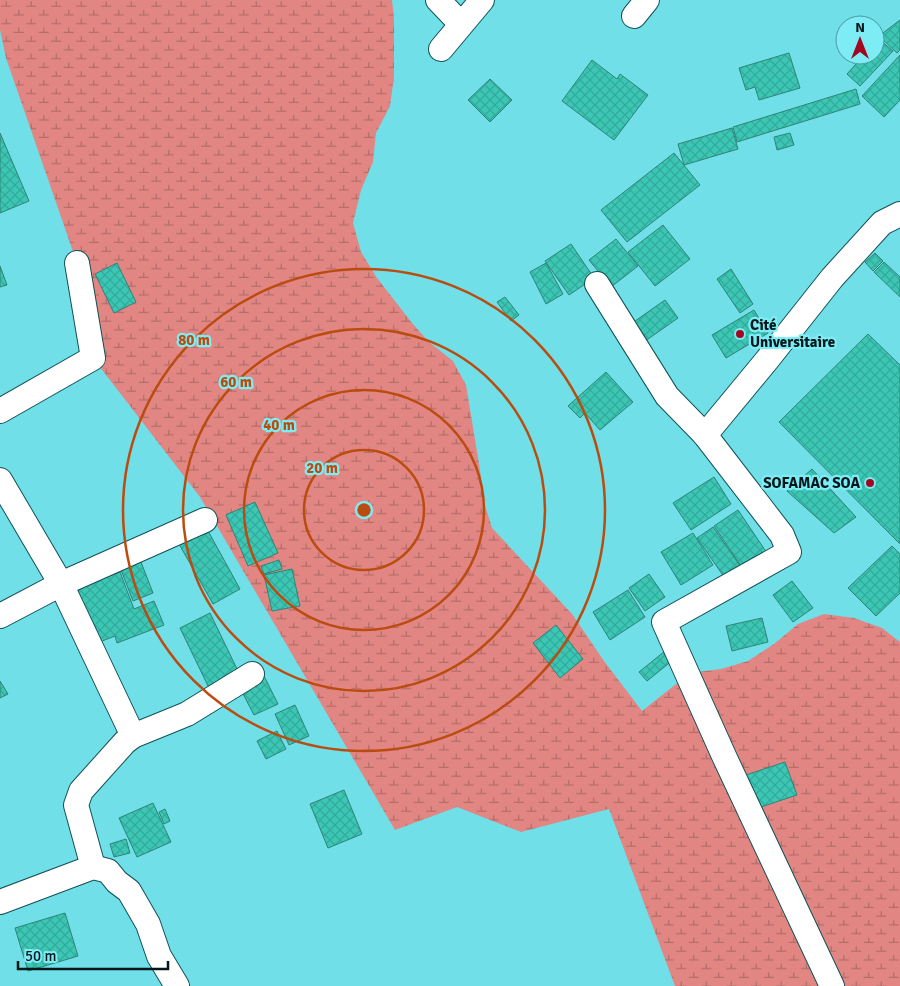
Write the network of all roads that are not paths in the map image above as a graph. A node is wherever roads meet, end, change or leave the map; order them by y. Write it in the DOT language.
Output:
graph roads {
  1 [pos="438,0"];
  2 [pos="482,0"];
  3 [pos="461,24"];
  4 [pos="441,49"];
  5 [pos="900,214"];
  6 [pos="77,263"];
  7 [pos="597,284"];
  8 [pos="0,412"];
  9 [pos="705,435"];
  10 [pos="0,480"];
  11 [pos="205,520"];
  12 [pos="61,584"];
  13 [pos="0,616"];
  14 [pos="252,674"];
  15 [pos="133,736"];
  16 [pos="93,867"];
  17 [pos="0,902"];
  18 [pos="177,986"];
  19 [pos="832,986"];
  1 -- 3 [label="street"];
  2 -- 3 [label="street"];
  3 -- 4 [label="street"];
  5 -- 9 [label="street"];
  6 -- 8 [label="street"];
  7 -- 9 [label="street"];
  9 -- 19 [label="street"];
  10 -- 12 [label="street"];
  11 -- 12 [label="street"];
  12 -- 13 [label="street"];
  12 -- 15 [label="street"];
  14 -- 15 [label="street"];
  15 -- 16 [label="street"];
  16 -- 17 [label="street"];
  16 -- 18 [label="street"];
}
